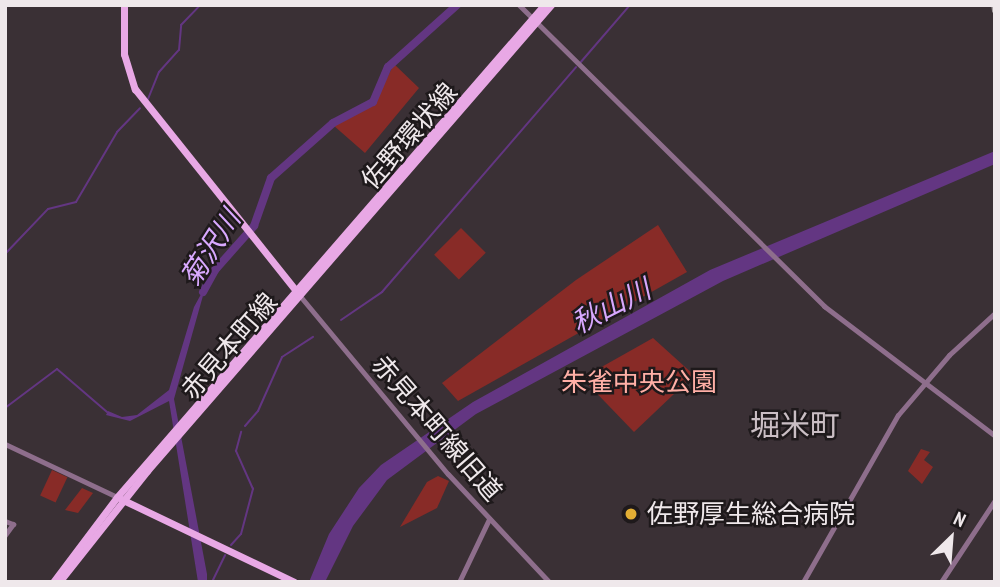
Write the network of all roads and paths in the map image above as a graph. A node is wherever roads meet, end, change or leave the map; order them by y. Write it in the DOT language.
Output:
graph roads {
  1 [pos="124,5"];
  2 [pos="519,5"];
  3 [pos="544,5"];
  4 [pos="551,5"];
  5 [pos="535,20"];
  6 [pos="298,293"];
  7 [pos="995,313"];
  8 [pos="922,383"];
  9 [pos="995,436"];
  10 [pos="5,444"];
  11 [pos="120,499"];
  12 [pos="995,500"];
  13 [pos="489,519"];
  14 [pos="5,521"];
  15 [pos="5,535"];
  16 [pos="53,582"];
  17 [pos="59,582"];
  18 [pos="294,582"];
  19 [pos="458,582"];
  20 [pos="549,582"];
  21 [pos="803,582"];
  22 [pos="941,582"];
  1 -- 6 [label="main road, 赤見本町線"];
  2 -- 5 [label="street"];
  3 -- 5 [label="main road, 佐野環状線"];
  4 -- 5 [label="main road, 佐野環状線"];
  5 -- 6 [label="main road, 佐野環状線"];
  5 -- 8 [label="street"];
  6 -- 11 [label="main road, 赤見本町線"];
  6 -- 13 [label="street, 赤見本町線旧道"];
  7 -- 8 [label="street"];
  8 -- 9 [label="street"];
  8 -- 21 [label="street"];
  10 -- 11 [label="street"];
  11 -- 16 [label="main road"];
  11 -- 17 [label="main road"];
  11 -- 18 [label="main road"];
  12 -- 22 [label="street"];
  13 -- 19 [label="street"];
  13 -- 20 [label="street, 赤見本町線旧道"];
  14 -- 15 [label="street"];
}
